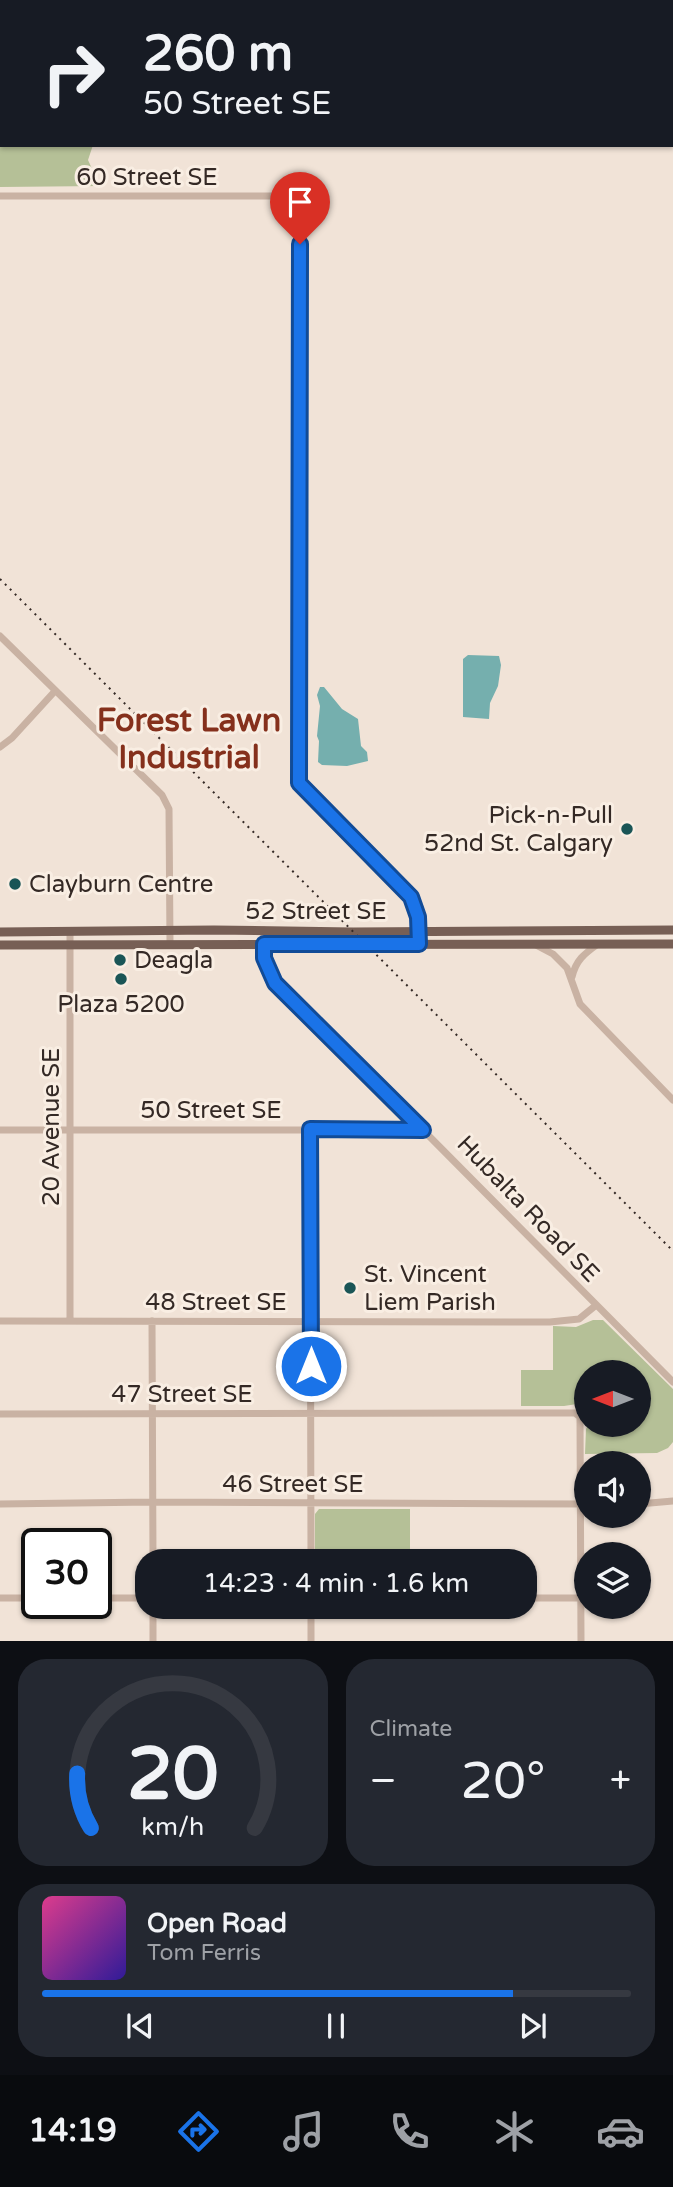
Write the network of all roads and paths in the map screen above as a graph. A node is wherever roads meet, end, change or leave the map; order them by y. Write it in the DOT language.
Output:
graph roads {
  1 [pos="0,197"];
  2 [pos="0,636"];
  3 [pos="54,691"];
  4 [pos="0,747"];
  5 [pos="169,930"];
  6 [pos="264,930"];
  7 [pos="419,930"];
  8 [pos="673,930"];
  9 [pos="0,932"];
  10 [pos="70,932"];
  11 [pos="70,944"];
  12 [pos="170,944"];
  13 [pos="264,944"];
  14 [pos="419,944"];
  15 [pos="534,944"];
  16 [pos="598,944"];
  17 [pos="673,944"];
  18 [pos="0,945"];
  19 [pos="572,978"];
  20 [pos="673,1100"];
  21 [pos="310,1129"];
  22 [pos="0,1130"];
  23 [pos="70,1130"];
  24 [pos="423,1130"];
  25 [pos="595,1306"];
  26 [pos="0,1321"];
  27 [pos="70,1321"];
  28 [pos="152,1321"];
  29 [pos="310,1322"];
  30 [pos="673,1382"];
  31 [pos="311,1412"];
  32 [pos="0,1414"];
  33 [pos="152,1414"];
  34 [pos="581,1451"];
  35 [pos="673,1501"];
  36 [pos="152,1502"];
  37 [pos="651,1503"];
  38 [pos="0,1504"];
  39 [pos="310,1504"];
  40 [pos="574,1504"];
  41 [pos="153,1549"];
  42 [pos="311,1549"];
  43 [pos="0,1598"];
  44 [pos="21,1598"];
  45 [pos="112,1598"];
  46 [pos="135,1598"];
  47 [pos="537,1598"];
  48 [pos="574,1598"];
  49 [pos="153,1619"];
  50 [pos="311,1619"];
  51 [pos="580,1619"];
  52 [pos="153,1641"];
  53 [pos="311,1641"];
  54 [pos="581,1641"];
  1 -- 7 [label="street, 60 Street SE"];
  2 -- 3 [label="street"];
  3 -- 4 [label="street"];
  3 -- 5 [label="street"];
  5 -- 6 [label="main road, 52 Street SE"];
  5 -- 10 [label="main road, 52 Street SE"];
  5 -- 12 [label="street"];
  6 -- 7 [label="main road, 52 Street SE"];
  6 -- 13 [label="street, Hubalta Road SE"];
  7 -- 8 [label="main road, 52 Street SE"];
  7 -- 14 [label="street"];
  9 -- 10 [label="main road, 52 Street SE"];
  10 -- 11 [label="street, 20 Avenue SE"];
  11 -- 12 [label="main road, 52 Street SE"];
  11 -- 18 [label="main road, 52 Street SE"];
  11 -- 23 [label="street, 20 Avenue SE"];
  12 -- 13 [label="main road, 52 Street SE"];
  13 -- 14 [label="main road, 52 Street SE"];
  13 -- 24 [label="street, Hubalta Road SE"];
  14 -- 15 [label="main road, 52 Street SE"];
  15 -- 16 [label="main road, 52 Street SE"];
  15 -- 19 [label="street"];
  16 -- 17 [label="main road, 52 Street SE"];
  16 -- 19 [label="street"];
  19 -- 20 [label="street"];
  21 -- 23 [label="street, 50 Street SE"];
  21 -- 24 [label="street, 50 Street SE"];
  21 -- 29 [label="street"];
  22 -- 23 [label="street, 50 Street SE"];
  23 -- 27 [label="street, 20 Avenue SE"];
  24 -- 25 [label="street, Hubalta Road SE"];
  25 -- 29 [label="street, 48 Street SE"];
  25 -- 30 [label="street, Hubalta Road SE"];
  26 -- 27 [label="street, 48 Street SE"];
  27 -- 28 [label="street, 48 Street SE"];
  28 -- 29 [label="street, 48 Street SE"];
  28 -- 33 [label="street"];
  29 -- 31 [label="street"];
  31 -- 33 [label="street, 47 Street SE"];
  31 -- 34 [label="street, 47 Street SE"];
  31 -- 39 [label="street"];
  32 -- 33 [label="street, 47 Street SE"];
  33 -- 36 [label="street"];
  35 -- 37 [label="street"];
  36 -- 38 [label="street, 46 Street SE"];
  36 -- 39 [label="street, 46 Street SE"];
  36 -- 41 [label="street"];
  39 -- 40 [label="street, 46 Street SE"];
  39 -- 42 [label="street"];
  43 -- 44 [label="street"];
  45 -- 46 [label="street"];
  47 -- 48 [label="street"];
  49 -- 52 [label="street"];
  50 -- 53 [label="street"];
  51 -- 54 [label="street"];
}
